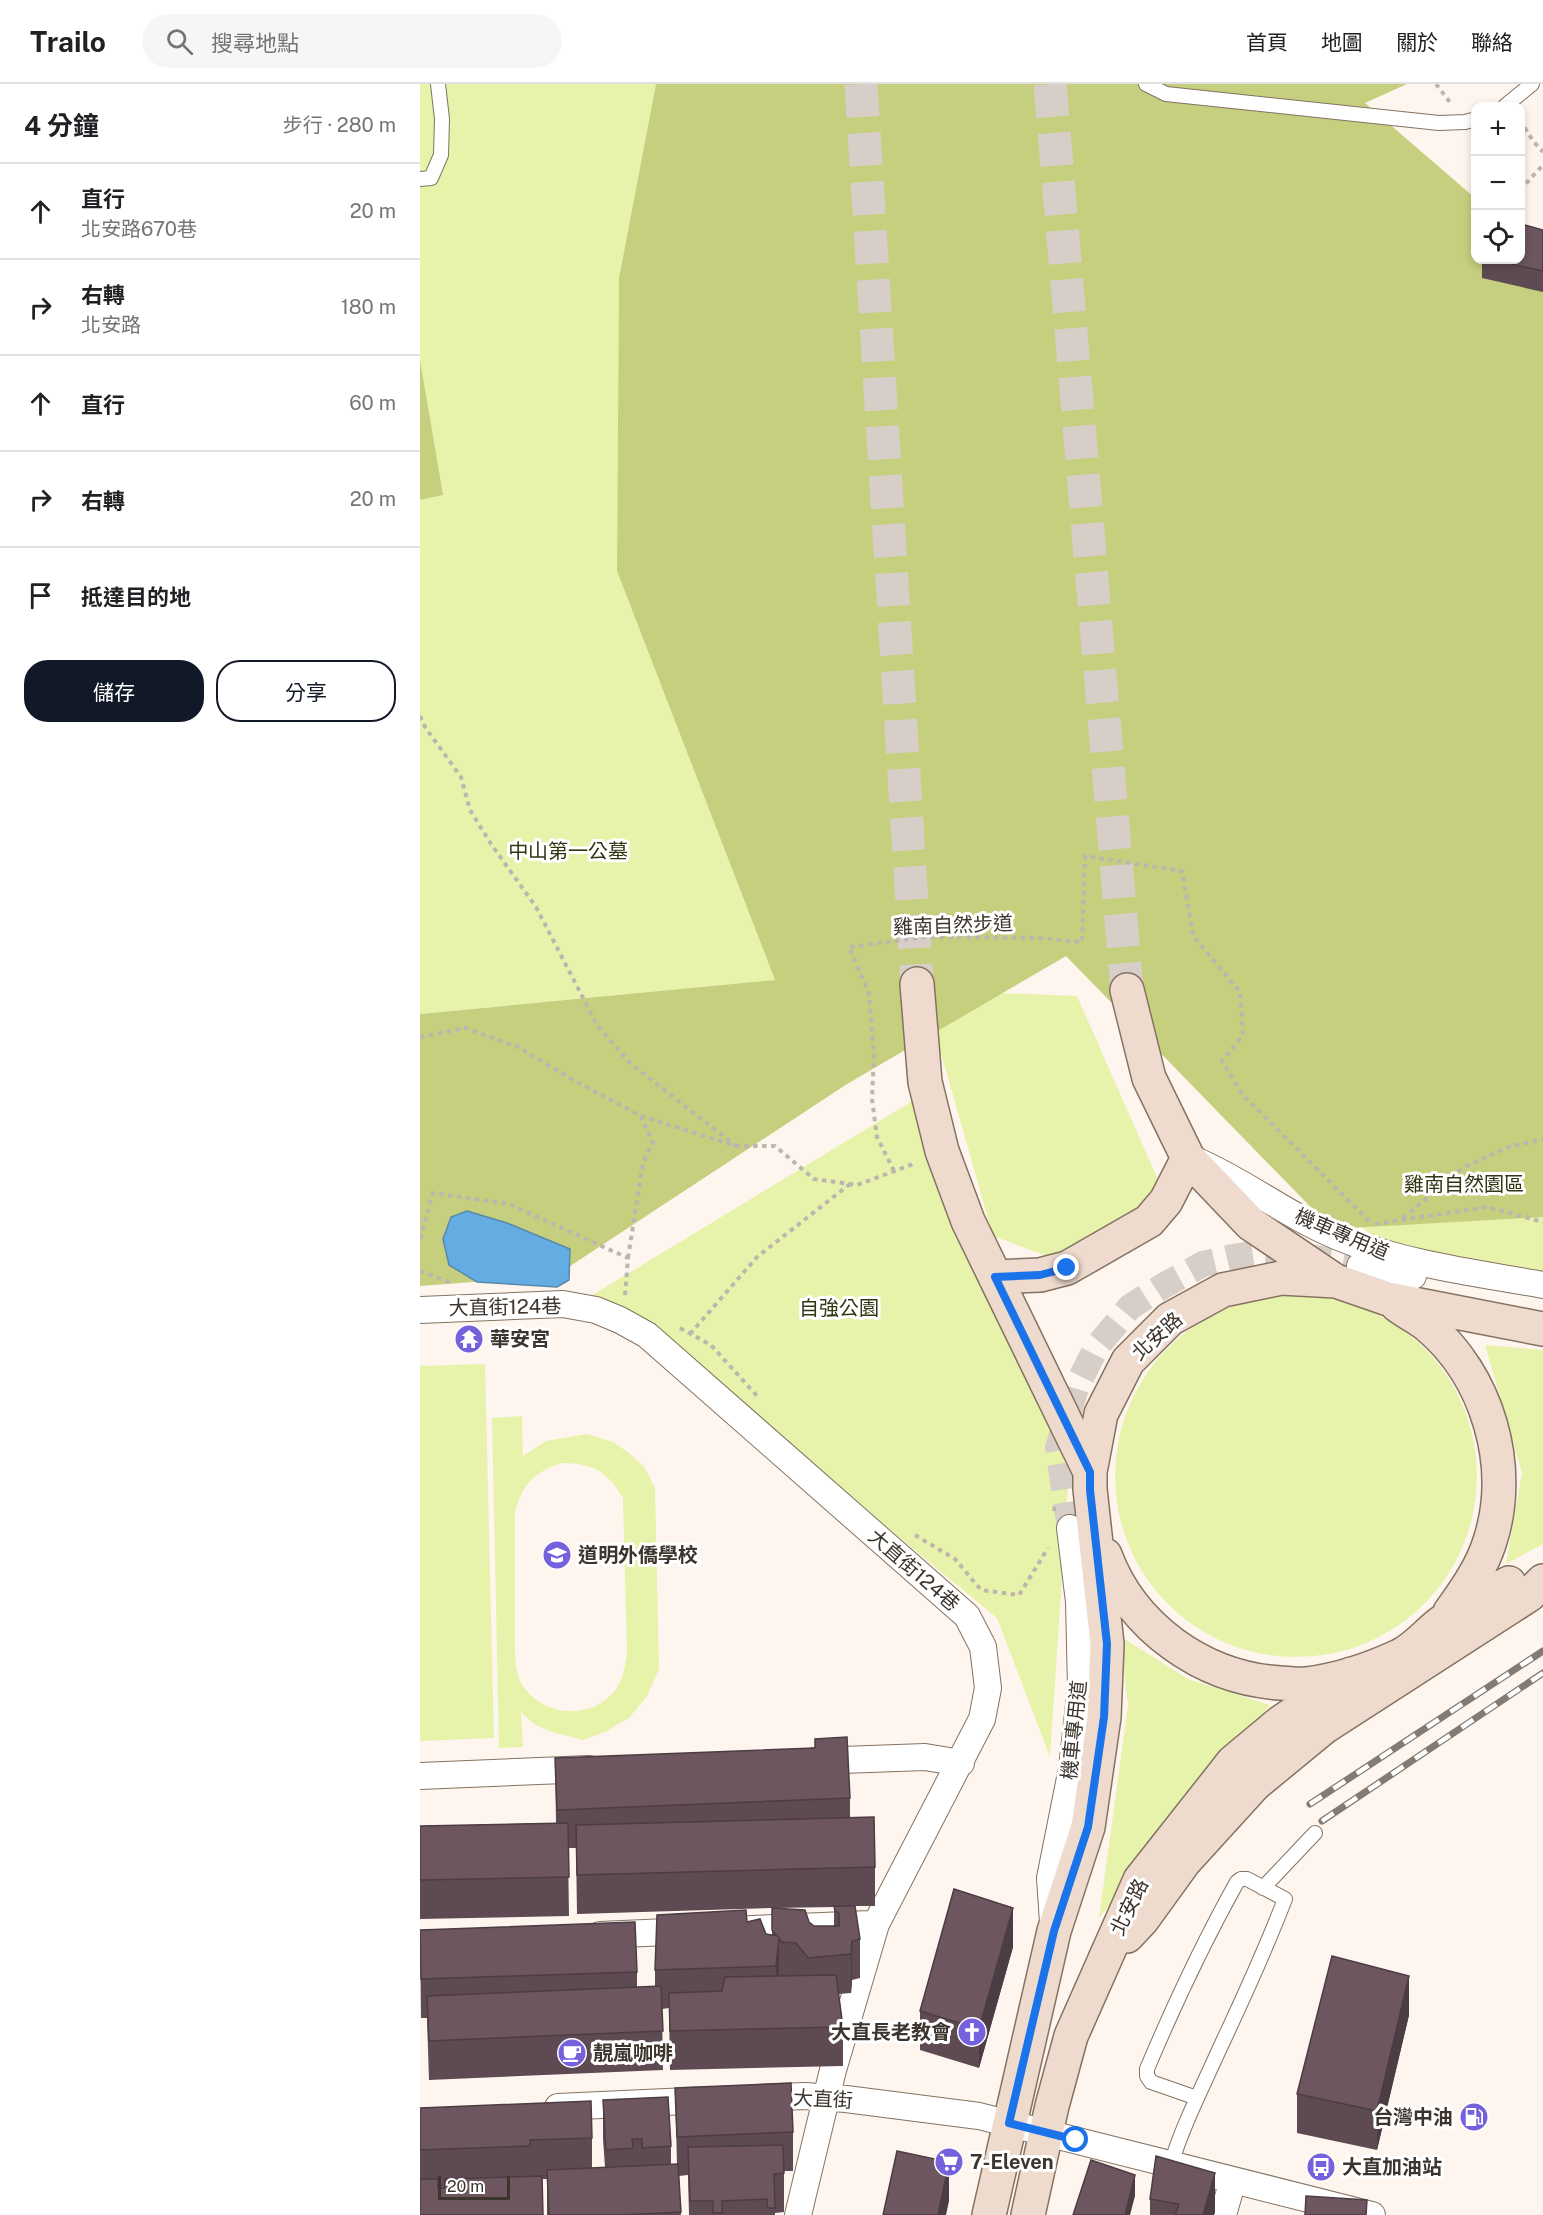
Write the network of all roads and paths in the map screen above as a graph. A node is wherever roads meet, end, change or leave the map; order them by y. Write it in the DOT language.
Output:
graph roads {
  1 [pos="438,84"];
  2 [pos="1146,84"];
  3 [pos="1532,84"];
  4 [pos="1510,102"];
  5 [pos="1471,120"];
  6 [pos="1525,127"];
  7 [pos="1543,152"];
  8 [pos="1543,165"];
  9 [pos="420,179"];
  10 [pos="1525,185"];
  11 [pos="420,716"];
  12 [pos="917,984"];
  13 [pos="1127,990"];
  14 [pos="420,1037"];
  15 [pos="641,1116"];
  16 [pos="1543,1139"];
  17 [pos="736,1146"];
  18 [pos="1188,1158"];
  19 [pos="917,1162"];
  20 [pos="894,1171"];
  21 [pos="850,1184"];
  22 [pos="1402,1219"];
  23 [pos="1543,1222"];
  24 [pos="421,1230"];
  25 [pos="420,1239"];
  26 [pos="628,1258"];
  27 [pos="1348,1274"];
  28 [pos="995,1277"];
  29 [pos="1543,1285"];
  30 [pos="1388,1299"];
  31 [pos="1543,1299"];
  32 [pos="627,1305"];
  33 [pos="420,1310"];
  34 [pos="671,1323"];
  35 [pos="1543,1329"];
  36 [pos="690,1334"];
  37 [pos="671,1355"];
  38 [pos="763,1403"];
  39 [pos="1090,1472"];
  40 [pos="1055,1503"];
  41 [pos="1067,1527"];
  42 [pos="909,1531"];
  43 [pos="1543,1568"];
  44 [pos="1543,1581"];
  45 [pos="1442,1622"];
  46 [pos="1351,1674"];
  47 [pos="792,1762"];
  48 [pos="961,1763"];
  49 [pos="612,1768"];
  50 [pos="420,1776"];
  51 [pos="1315,1833"];
  52 [pos="1263,1888"];
  53 [pos="876,1924"];
  54 [pos="572,1936"];
  55 [pos="1102,1964"];
  56 [pos="826,2097"];
  57 [pos="1197,2098"];
  58 [pos="537,2108"];
  59 [pos="1009,2123"];
  60 [pos="1046,2133"];
  61 [pos="1171,2164"];
  62 [pos="1233,2180"];
  63 [pos="798,2215"];
  64 [pos="988,2215"];
  65 [pos="1028,2215"];
  66 [pos="1223,2215"];
  67 [pos="1372,2215"];
  1 -- 9 [label="lane"];
  2 -- 5 [label="lane"];
  3 -- 4 [label="lane"];
  6 -- 7 [label="path"];
  8 -- 10 [label="path"];
  11 -- 17 [label="path"];
  12 -- 28 [label="main road"];
  13 -- 18 [label="main road"];
  14 -- 15 [label="path"];
  15 -- 17 [label="path"];
  15 -- 26 [label="path"];
  16 -- 22 [label="path"];
  17 -- 21 [label="path"];
  18 -- 27 [label="main road"];
  18 -- 28 [label="main road"];
  18 -- 29 [label="street, 機車專用道"];
  19 -- 20 [label="path"];
  20 -- 21 [label="path"];
  20 -- 22 [label="path, 雞南自然步道"];
  21 -- 36 [label="path"];
  22 -- 23 [label="path"];
  24 -- 25 [label="path"];
  24 -- 26 [label="path"];
  26 -- 32 [label="path"];
  27 -- 30 [label="main road, 北安路"];
  27 -- 31 [label="street, 機車專用道"];
  27 -- 39 [label="main road, 北安路"];
  28 -- 39 [label="main road"];
  30 -- 35 [label="main road, 北安路"];
  30 -- 45 [label="main road, 北安路"];
  32 -- 33 [label="street, 大直街124巷"];
  32 -- 37 [label="street, 大直街124巷"];
  34 -- 36 [label="path"];
  36 -- 37 [label="path"];
  36 -- 38 [label="path"];
  37 -- 48 [label="street, 大直街124巷"];
  39 -- 41 [label="main road, 北安路"];
  40 -- 41 [label="path"];
  41 -- 42 [label="path"];
  41 -- 46 [label="main road, 北安路"];
  41 -- 59 [label="main road, 北安路"];
  43 -- 45 [label="main road, 北安路"];
  44 -- 55 [label="main road"];
  45 -- 46 [label="main road, 北安路"];
  46 -- 55 [label="main road, 北安路"];
  47 -- 48 [label="street"];
  48 -- 53 [label="street, 大直街124巷"];
  49 -- 50 [label="street"];
  51 -- 52 [label="lane"];
  52 -- 57 [label="lane"];
  52 -- 57 [label="lane"];
  53 -- 54 [label="street"];
  53 -- 56 [label="street, 大直街124巷"];
  55 -- 60 [label="main road, 北安路"];
  56 -- 58 [label="street, 大直街"];
  56 -- 59 [label="street, 大直街"];
  56 -- 63 [label="street, 大直街124巷"];
  57 -- 61 [label="lane"];
  59 -- 60 [label="street, 大直街"];
  59 -- 64 [label="main road, 北安路"];
  60 -- 61 [label="street, 大直街"];
  60 -- 65 [label="main road, 北安路"];
  61 -- 62 [label="street, 大直街"];
  62 -- 66 [label="street"];
  62 -- 67 [label="street, 大直街"];
}
